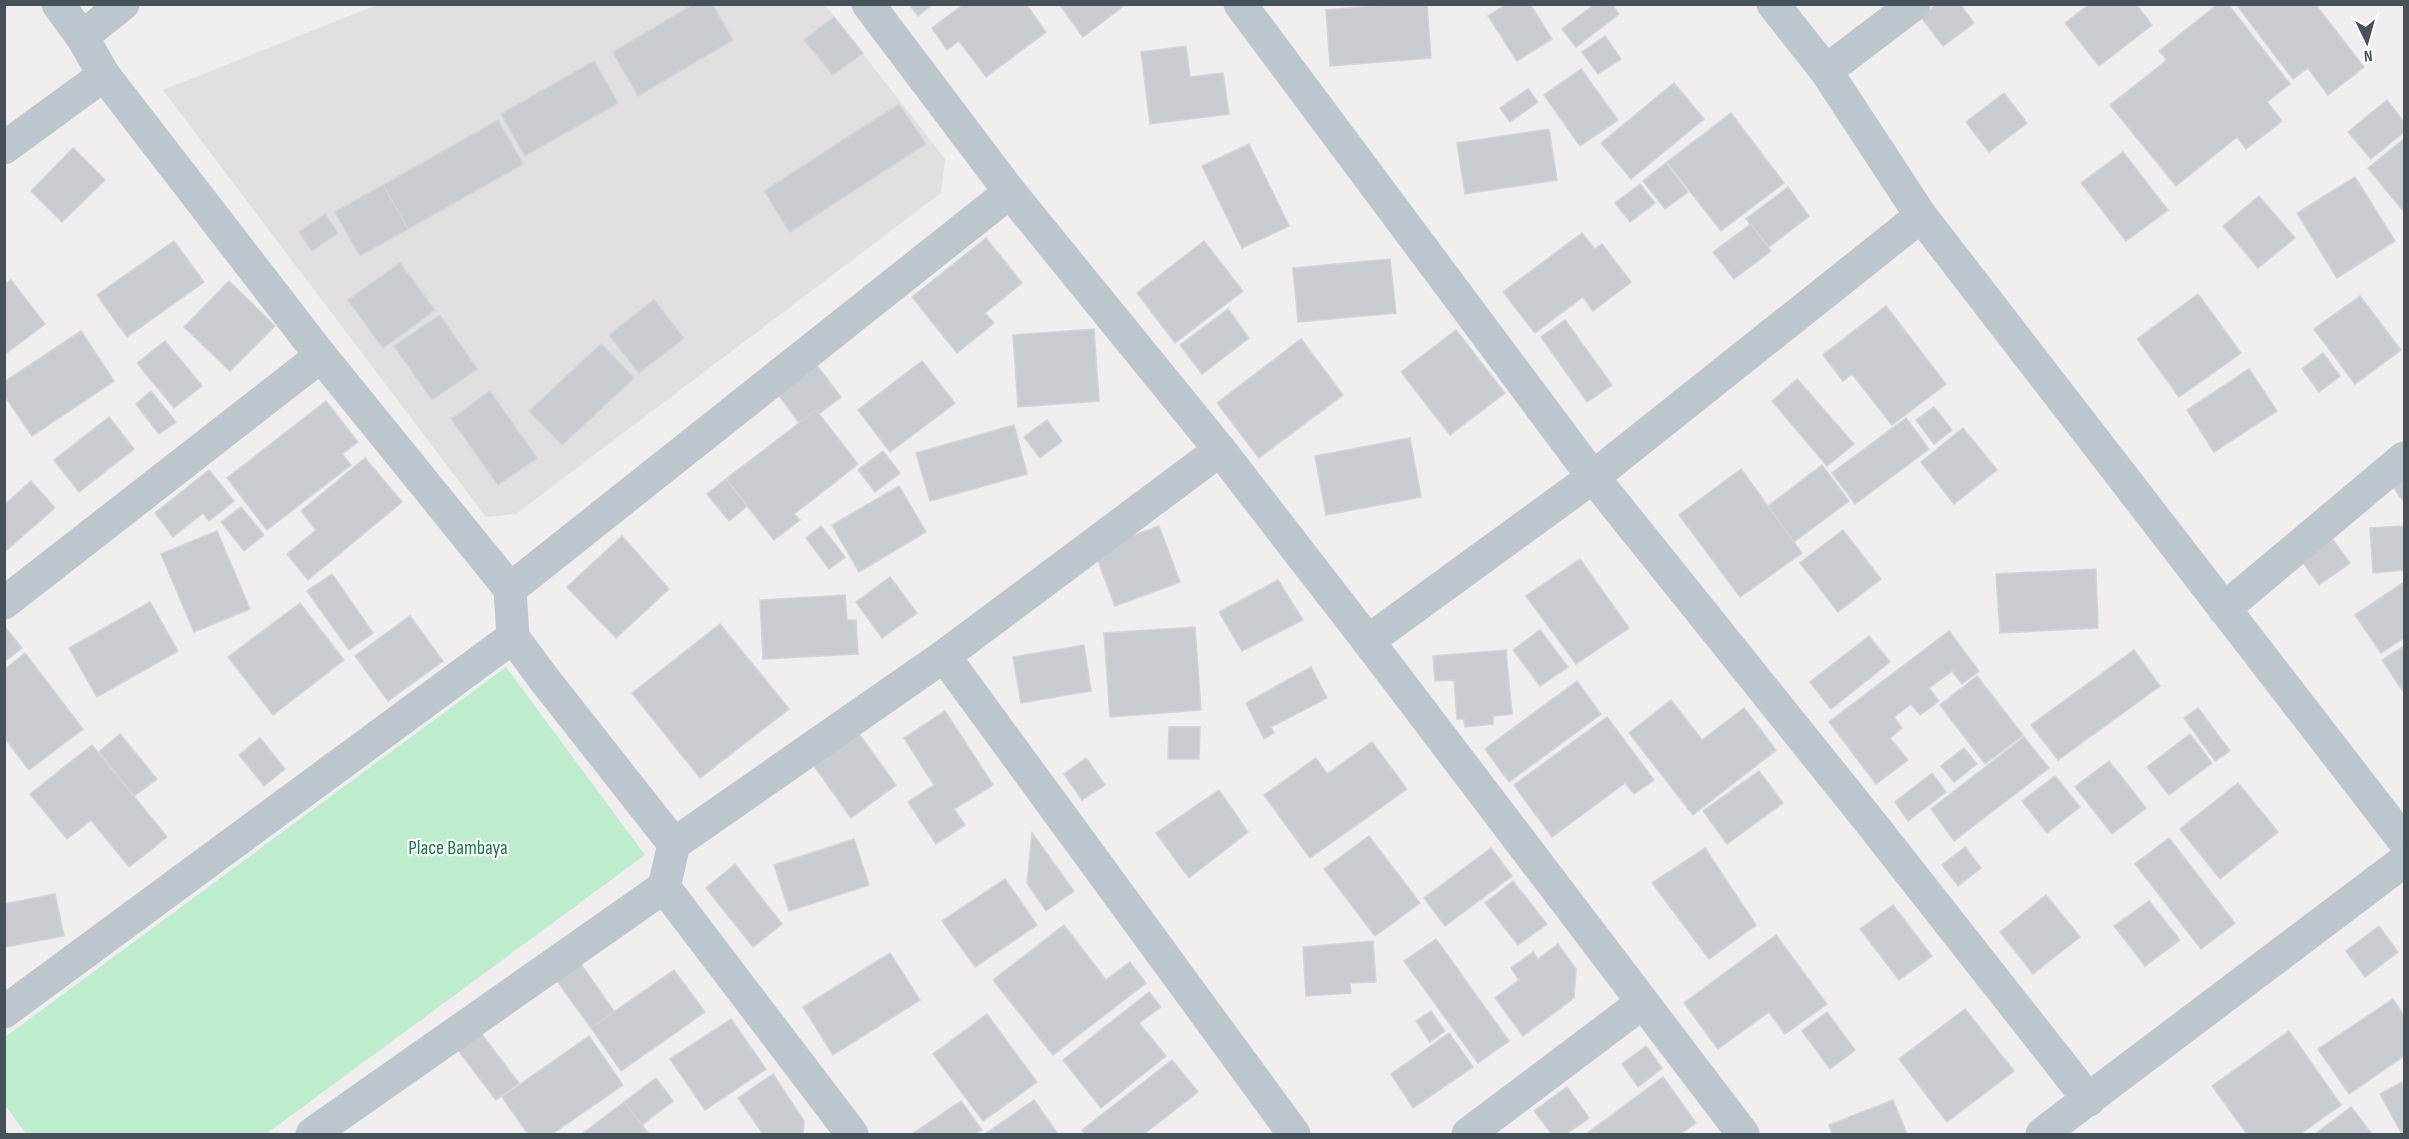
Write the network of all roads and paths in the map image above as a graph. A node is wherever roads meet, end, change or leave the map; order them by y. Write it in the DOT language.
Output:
graph roads {
  1 [pos="58,4"];
  2 [pos="123,4"];
  3 [pos="868,4"];
  4 [pos="1240,4"];
  5 [pos="1773,4"];
  6 [pos="1914,4"];
  7 [pos="82,37"];
  8 [pos="1826,71"];
  9 [pos="104,75"];
  10 [pos="4,148"];
  11 [pos="1010,192"];
  12 [pos="1921,216"];
  13 [pos="321,356"];
  14 [pos="1220,450"];
  15 [pos="2404,458"];
  16 [pos="1593,477"];
  17 [pos="510,589"];
  18 [pos="4,603"];
  19 [pos="2224,609"];
  20 [pos="513,637"];
  21 [pos="1368,641"];
  22 [pos="944,656"];
  23 [pos="2404,842"];
  24 [pos="674,844"];
  25 [pos="2404,861"];
  26 [pos="664,887"];
  27 [pos="1642,1003"];
  28 [pos="4,1012"];
  29 [pos="2088,1100"];
  30 [pos="312,1134"];
  31 [pos="852,1134"];
  32 [pos="1294,1134"];
  33 [pos="1468,1134"];
  34 [pos="1743,1134"];
  35 [pos="2042,1134"];
  1 -- 7 [label="street"];
  2 -- 7 [label="street"];
  3 -- 11 [label="street"];
  4 -- 16 [label="street"];
  5 -- 8 [label="street"];
  6 -- 8 [label="street"];
  7 -- 9 [label="street"];
  8 -- 12 [label="street"];
  9 -- 10 [label="street"];
  9 -- 13 [label="street"];
  11 -- 14 [label="street"];
  11 -- 17 [label="street"];
  12 -- 16 [label="street"];
  12 -- 19 [label="street"];
  13 -- 17 [label="street"];
  13 -- 18 [label="street"];
  14 -- 21 [label="street"];
  14 -- 22 [label="street"];
  15 -- 19 [label="street"];
  16 -- 21 [label="street"];
  16 -- 29 [label="street"];
  17 -- 20 [label="street"];
  19 -- 23 [label="street"];
  20 -- 24 [label="street"];
  20 -- 28 [label="street"];
  21 -- 27 [label="street"];
  22 -- 24 [label="street"];
  22 -- 32 [label="street"];
  24 -- 26 [label="street"];
  25 -- 29 [label="street"];
  26 -- 30 [label="street"];
  26 -- 31 [label="street"];
  27 -- 33 [label="street"];
  27 -- 34 [label="street"];
  29 -- 35 [label="street"];
}
